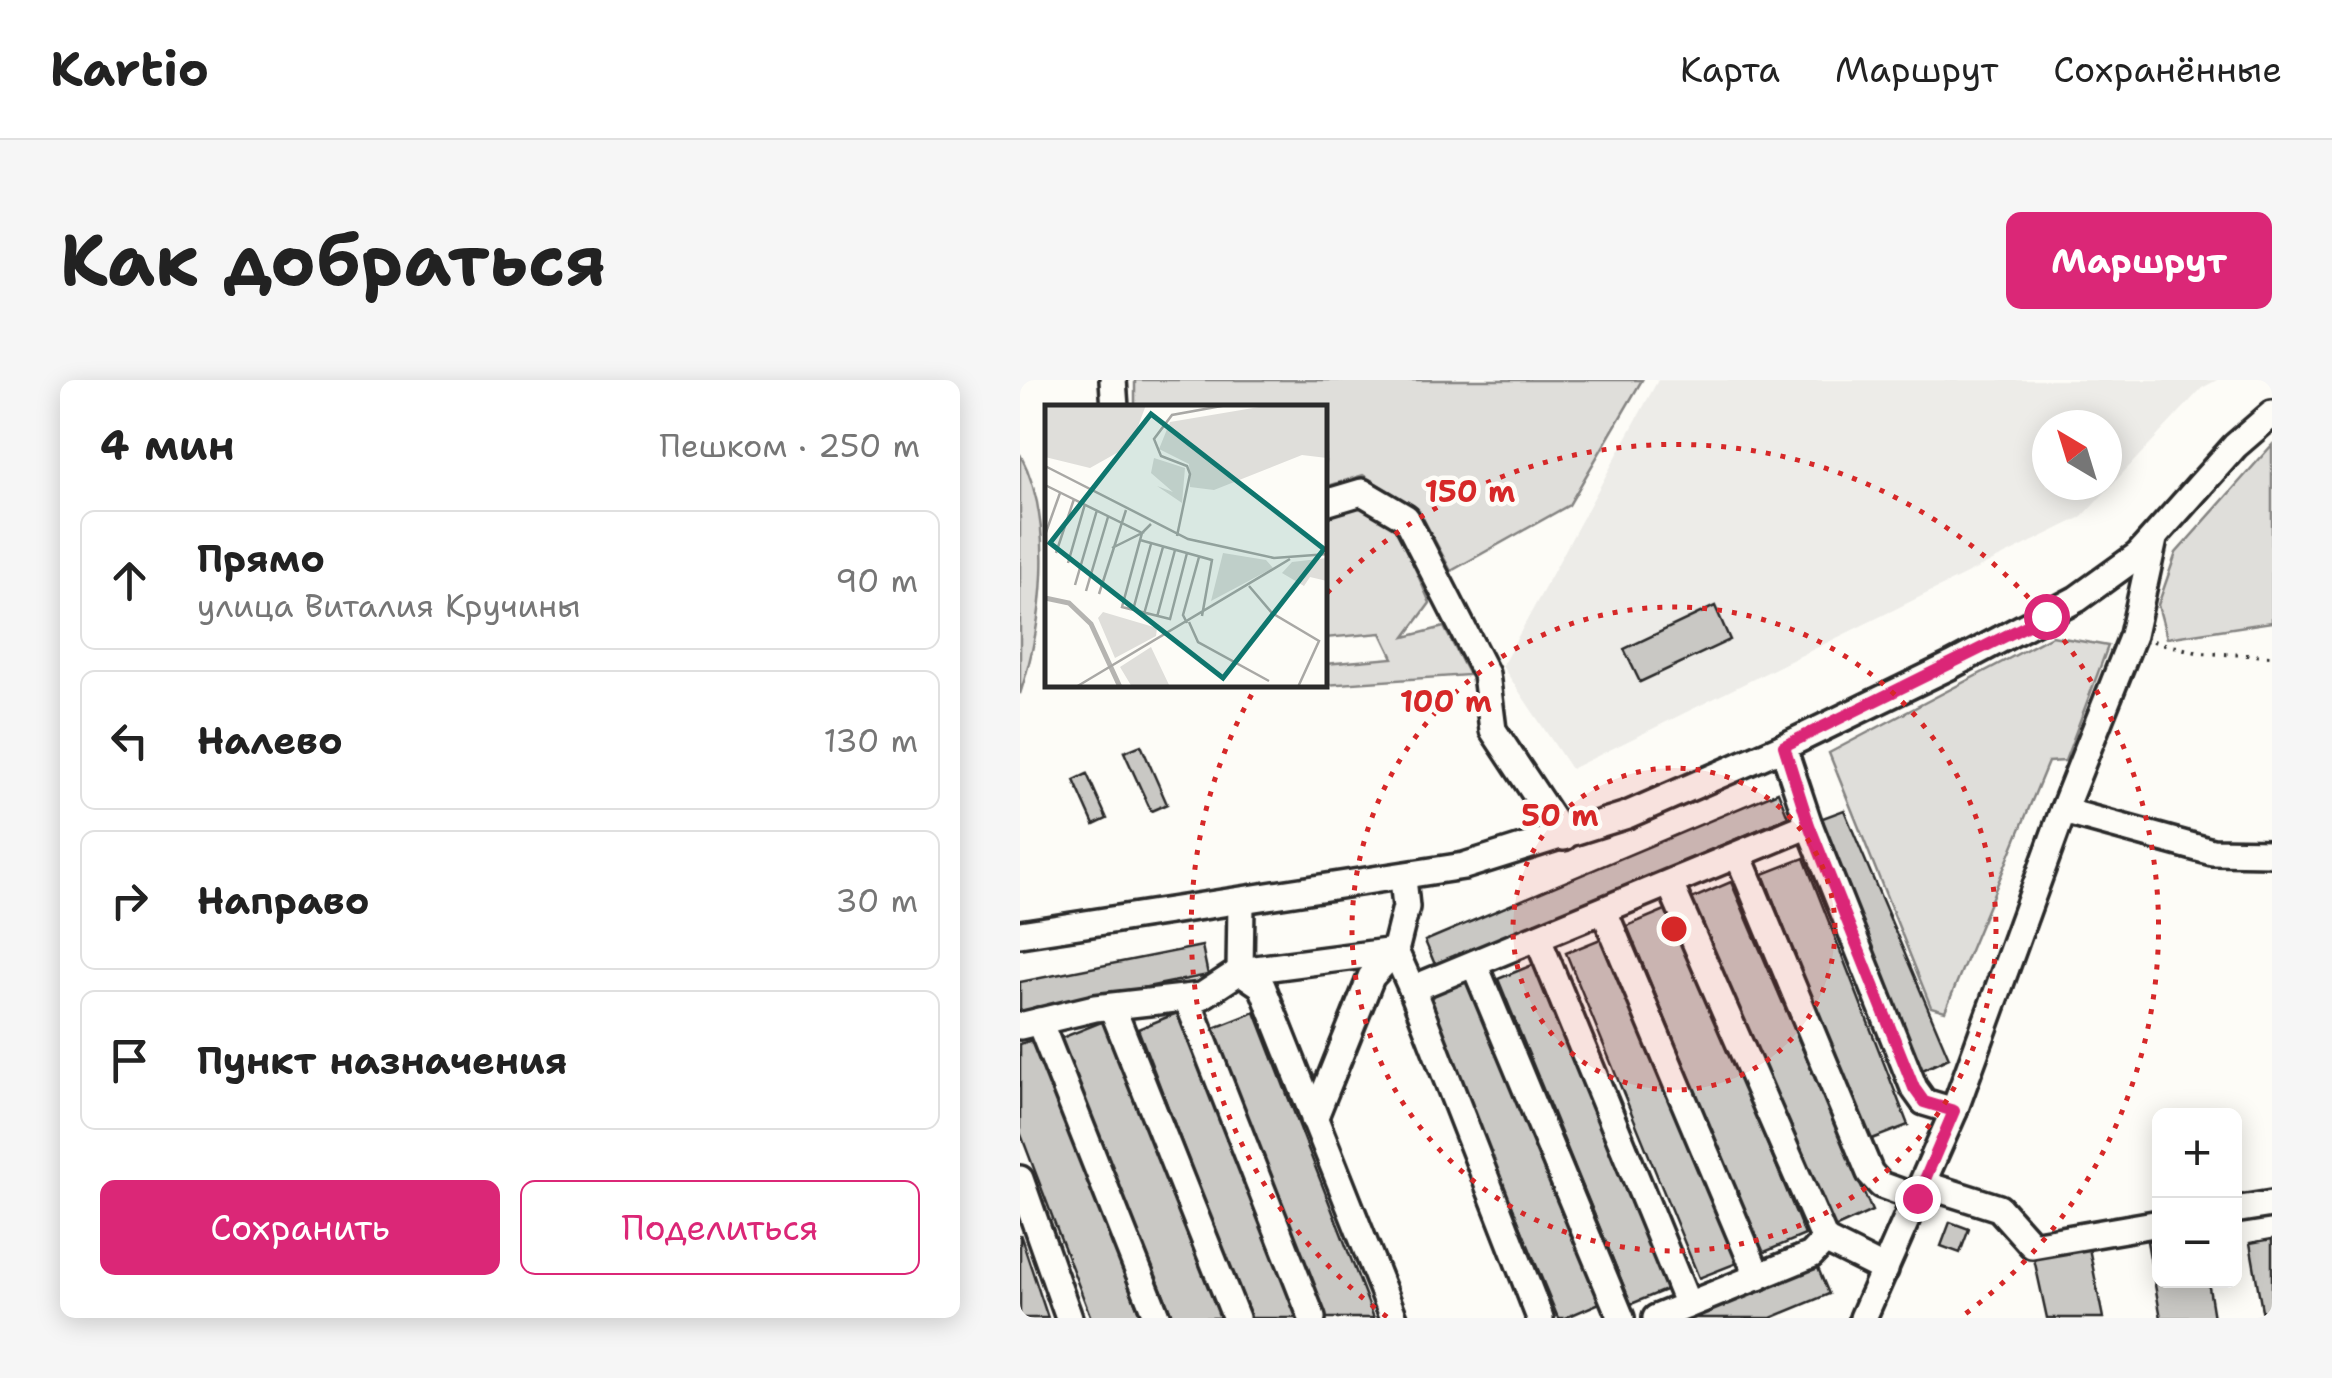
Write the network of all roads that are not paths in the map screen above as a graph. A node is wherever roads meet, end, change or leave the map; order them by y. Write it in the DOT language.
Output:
graph roads {
  1 [pos="1112,380"];
  2 [pos="1114,405"];
  3 [pos="2272,414"];
  4 [pos="1328,503"];
  5 [pos="2154,539"];
  6 [pos="1784,746"];
  7 [pos="2063,811"];
  8 [pos="1809,825"];
  9 [pos="1564,838"];
  10 [pos="2272,853"];
  11 [pos="1738,855"];
  12 [pos="1403,878"];
  13 [pos="1670,884"];
  14 [pos="1241,903"];
  15 [pos="1604,911"];
  16 [pos="1020,934"];
  17 [pos="1538,939"];
  18 [pos="1394,951"];
  19 [pos="1475,966"];
  20 [pos="1240,971"];
  21 [pos="1412,989"];
  22 [pos="1187,999"];
  23 [pos="1112,1007"];
  24 [pos="1030,1024"];
  25 [pos="1954,1111"];
  26 [pos="1314,1119"];
  27 [pos="1020,1178"];
  28 [pos="1920,1191"];
  29 [pos="2272,1204"];
  30 [pos="2242,1209"];
  31 [pos="2152,1225"];
  32 [pos="1825,1240"];
  33 [pos="1886,1270"];
  34 [pos="1758,1277"];
  35 [pos="1688,1305"];
  36 [pos="1069,1318"];
  37 [pos="1157,1318"];
  38 [pos="1236,1318"];
  39 [pos="1312,1318"];
  40 [pos="1394,1318"];
  41 [pos="1540,1318"];
  42 [pos="1621,1318"];
  43 [pos="1656,1318"];
  44 [pos="1863,1318"];
  1 -- 2 [label="street"];
  3 -- 5 [label="street"];
  4 -- 9 [label="street"];
  5 -- 6 [label="street"];
  5 -- 7 [label="street"];
  6 -- 8 [label="street"];
  6 -- 9 [label="street"];
  7 -- 10 [label="street"];
  7 -- 25 [label="street"];
  8 -- 11 [label="street"];
  8 -- 25 [label="street"];
  9 -- 12 [label="street"];
  11 -- 13 [label="street"];
  11 -- 28 [label="street"];
  12 -- 14 [label="street"];
  12 -- 18 [label="street"];
  13 -- 15 [label="street"];
  13 -- 32 [label="street"];
  14 -- 16 [label="street"];
  14 -- 20 [label="street"];
  15 -- 17 [label="street"];
  15 -- 34 [label="street"];
  17 -- 19 [label="street"];
  17 -- 35 [label="street"];
  18 -- 20 [label="street"];
  18 -- 21 [label="street"];
  18 -- 26 [label="street"];
  19 -- 21 [label="street"];
  19 -- 42 [label="street"];
  20 -- 22 [label="street"];
  20 -- 26 [label="street"];
  21 -- 41 [label="street"];
  22 -- 23 [label="street"];
  22 -- 39 [label="street"];
  23 -- 24 [label="street"];
  23 -- 38 [label="street"];
  24 -- 37 [label="street"];
  25 -- 28 [label="street"];
  26 -- 40 [label="street"];
  27 -- 36 [label="street"];
  28 -- 31 [label="street"];
  28 -- 33 [label="street"];
  29 -- 30 [label="street"];
  32 -- 33 [label="street"];
  32 -- 34 [label="street"];
  33 -- 44 [label="street"];
  34 -- 35 [label="street"];
  35 -- 43 [label="street"];
}
